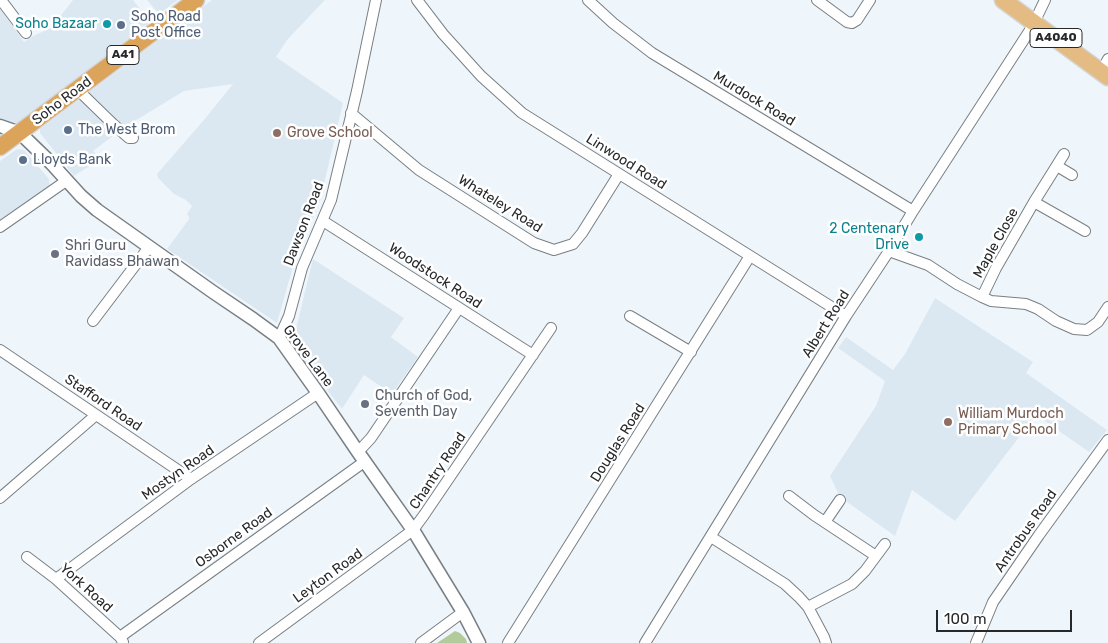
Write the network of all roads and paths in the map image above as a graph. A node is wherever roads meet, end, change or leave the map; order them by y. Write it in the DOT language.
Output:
graph roads {
  1 [pos="1,0"];
  2 [pos="196,0"];
  3 [pos="376,0"];
  4 [pos="417,0"];
  5 [pos="588,0"];
  6 [pos="816,0"];
  7 [pos="870,0"];
  8 [pos="1003,0"];
  9 [pos="1045,0"];
  10 [pos="1034,22"];
  11 [pos="26,33"];
  12 [pos="1106,69"];
  13 [pos="77,89"];
  14 [pos="351,113"];
  15 [pos="0,126"];
  16 [pos="20,133"];
  17 [pos="134,138"];
  18 [pos="0,147"];
  19 [pos="1064,154"];
  20 [pos="1058,166"];
  21 [pos="619,174"];
  22 [pos="1072,175"];
  23 [pos="66,181"];
  24 [pos="1034,202"];
  25 [pos="913,211"];
  26 [pos="323,221"];
  27 [pos="0,227"];
  28 [pos="1085,231"];
  29 [pos="149,247"];
  30 [pos="889,251"];
  31 [pos="750,256"];
  32 [pos="982,297"];
  33 [pos="1108,307"];
  34 [pos="459,308"];
  35 [pos="630,316"];
  36 [pos="846,316"];
  37 [pos="93,322"];
  38 [pos="552,328"];
  39 [pos="279,338"];
  40 [pos="691,352"];
  41 [pos="1,353"];
  42 [pos="533,355"];
  43 [pos="318,393"];
  44 [pos="96,415"];
  45 [pos="1108,440"];
  46 [pos="361,457"];
  47 [pos="191,479"];
  48 [pos="788,496"];
  49 [pos="0,498"];
  50 [pos="840,500"];
  51 [pos="825,522"];
  52 [pos="413,530"];
  53 [pos="711,537"];
  54 [pos="885,544"];
  55 [pos="876,556"];
  56 [pos="27,557"];
  57 [pos="56,579"];
  58 [pos="808,608"];
  59 [pos="463,612"];
  60 [pos="122,640"];
  61 [pos="260,643"];
  62 [pos="421,643"];
  63 [pos="479,643"];
  64 [pos="508,643"];
  65 [pos="645,643"];
  66 [pos="826,643"];
  67 [pos="976,643"];
  1 -- 11 [label="street"];
  2 -- 13 [label="highway, Soho Road / A41"];
  3 -- 14 [label="street, Dawson Road"];
  4 -- 21 [label="street, Linwood Road"];
  5 -- 25 [label="street, Murdock Road"];
  6 -- 7 [label="street"];
  8 -- 10 [label="main road, A4040"];
  9 -- 10 [label="street, Albert Road"];
  10 -- 12 [label="main road, A4040"];
  10 -- 25 [label="street, Albert Road"];
  13 -- 16 [label="highway, Soho Road / A41"];
  13 -- 17 [label="street"];
  14 -- 21 [label="street, Whateley Road"];
  14 -- 26 [label="street, Dawson Road"];
  15 -- 16 [label="street"];
  16 -- 18 [label="highway, Soho Road / A41"];
  16 -- 23 [label="street, Grove Lane"];
  19 -- 20 [label="street, Maple Close"];
  20 -- 22 [label="street"];
  20 -- 24 [label="street, Maple Close"];
  21 -- 31 [label="street, Linwood Road"];
  23 -- 27 [label="street"];
  23 -- 29 [label="street, Grove Lane"];
  24 -- 28 [label="street, Maple Close"];
  24 -- 32 [label="street, Maple Close"];
  25 -- 30 [label="street, Albert Road"];
  26 -- 34 [label="street, Woodstock Road"];
  26 -- 39 [label="street, Dawson Road"];
  29 -- 37 [label="street"];
  29 -- 39 [label="street, Grove Lane"];
  30 -- 32 [label="street"];
  30 -- 36 [label="street, Albert Road"];
  31 -- 36 [label="street, Linwood Road"];
  31 -- 40 [label="street, Douglas Road"];
  32 -- 33 [label="street"];
  34 -- 42 [label="street, Woodstock Road"];
  34 -- 46 [label="street, Osborne Road"];
  35 -- 40 [label="street"];
  36 -- 53 [label="street, Albert Road"];
  38 -- 42 [label="street, Chantry Road"];
  39 -- 43 [label="street, Grove Lane"];
  40 -- 64 [label="street, Douglas Road"];
  41 -- 44 [label="street, Stafford Road"];
  42 -- 52 [label="street, Chantry Road"];
  43 -- 46 [label="street, Grove Lane"];
  43 -- 47 [label="street, Mostyn Road"];
  44 -- 47 [label="street, Stafford Road"];
  44 -- 49 [label="street"];
  45 -- 67 [label="street, Antrobus Road"];
  46 -- 52 [label="street, Grove Lane"];
  46 -- 60 [label="street, Osborne Road"];
  47 -- 57 [label="street, Mostyn Road"];
  48 -- 51 [label="street"];
  50 -- 51 [label="street"];
  51 -- 55 [label="street"];
  52 -- 59 [label="street, Grove Lane"];
  52 -- 61 [label="street, Leyton Road"];
  53 -- 58 [label="street"];
  53 -- 65 [label="street, Albert Road"];
  54 -- 55 [label="street"];
  55 -- 58 [label="street"];
  56 -- 57 [label="street, York Road"];
  57 -- 60 [label="street, York Road"];
  58 -- 66 [label="street"];
  59 -- 62 [label="street"];
  59 -- 63 [label="street, Grove Lane"];
}
